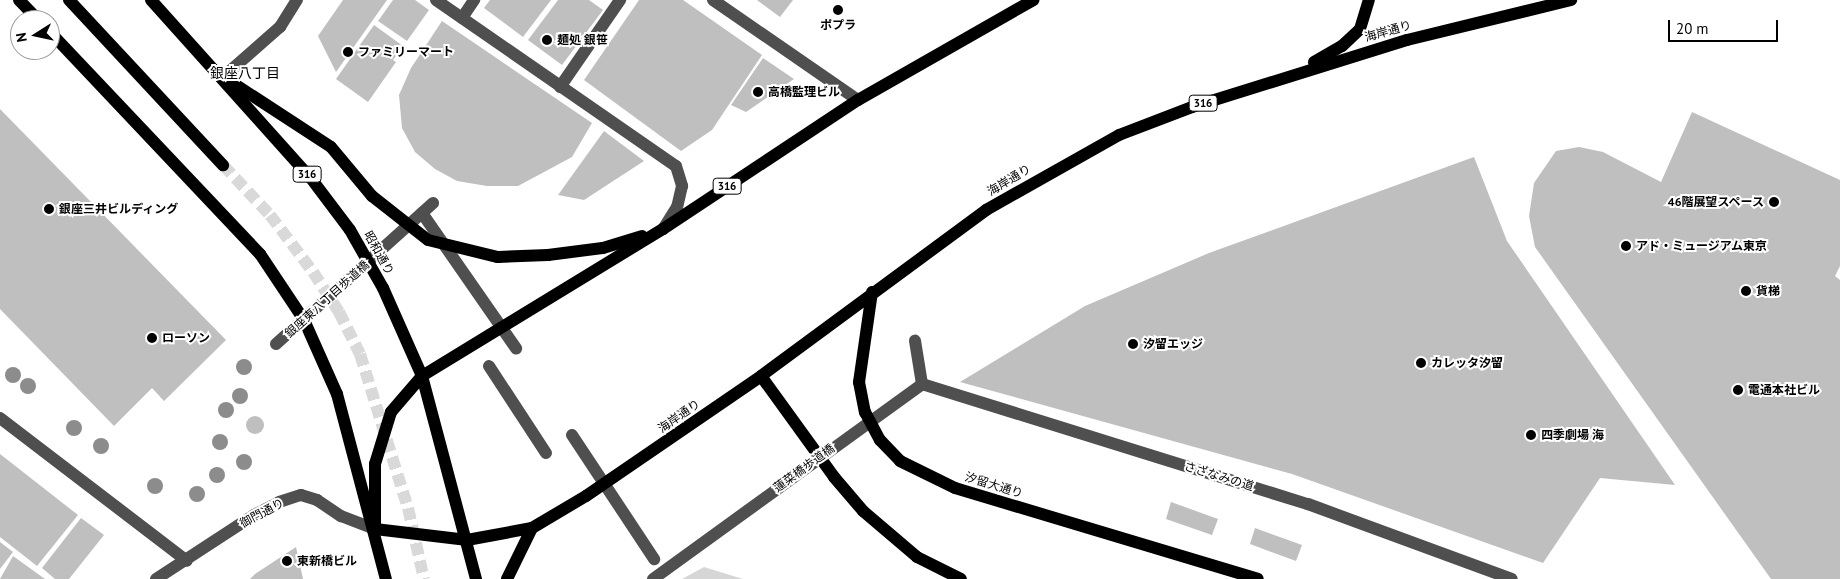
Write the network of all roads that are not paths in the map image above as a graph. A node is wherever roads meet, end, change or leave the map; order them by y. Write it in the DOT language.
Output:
graph roads {
  1 [pos="19,0"];
  2 [pos="69,0"];
  3 [pos="151,0"];
  4 [pos="297,0"];
  5 [pos="436,0"];
  6 [pos="474,0"];
  7 [pos="620,0"];
  8 [pos="713,0"];
  9 [pos="1034,0"];
  10 [pos="1369,0"];
  11 [pos="1571,0"];
  12 [pos="1019,3"];
  13 [pos="28,10"];
  14 [pos="462,18"];
  15 [pos="60,43"];
  16 [pos="1291,75"];
  17 [pos="223,77"];
  18 [pos="560,87"];
  19 [pos="858,100"];
  20 [pos="222,165"];
  21 [pos="433,203"];
  22 [pos="422,213"];
  23 [pos="663,229"];
  24 [pos="872,292"];
  25 [pos="914,341"];
  26 [pos="276,344"];
  27 [pos="516,348"];
  28 [pos="489,366"];
  29 [pos="422,376"];
  30 [pos="761,376"];
  31 [pos="922,384"];
  32 [pos="0,418"];
  33 [pos="572,435"];
  34 [pos="546,453"];
  35 [pos="532,528"];
  36 [pos="375,529"];
  37 [pos="467,540"];
  38 [pos="654,559"];
  39 [pos="187,561"];
  40 [pos="156,579"];
  41 [pos="386,579"];
  42 [pos="476,579"];
  43 [pos="507,579"];
  44 [pos="653,579"];
  45 [pos="962,579"];
  46 [pos="1258,579"];
  47 [pos="1512,579"];
  1 -- 13 [label="main road"];
  2 -- 20 [label="main road"];
  3 -- 17 [label="main road, 昭和通り / 316"];
  4 -- 17 [label="street"];
  5 -- 14 [label="street"];
  6 -- 14 [label="street"];
  7 -- 18 [label="street"];
  8 -- 19 [label="street"];
  9 -- 12 [label="main road, 316"];
  10 -- 16 [label="main road"];
  11 -- 16 [label="main road, 海岸通り / 316"];
  12 -- 19 [label="main road, 316"];
  14 -- 18 [label="street"];
  15 -- 36 [label="main road, 316"];
  16 -- 24 [label="main road, 海岸通り / 316"];
  17 -- 23 [label="main road"];
  17 -- 29 [label="main road, 昭和通り / 316"];
  18 -- 23 [label="street"];
  19 -- 23 [label="main road, 316"];
  21 -- 22 [label="street, 銀座東八丁目歩道橋"];
  22 -- 26 [label="street, 銀座東八丁目歩道橋"];
  22 -- 27 [label="street"];
  23 -- 29 [label="main road, 316"];
  24 -- 30 [label="main road, 海岸通り / 316"];
  24 -- 46 [label="main road, 汐留大通り"];
  25 -- 31 [label="street"];
  28 -- 34 [label="street"];
  29 -- 36 [label="main road, 316"];
  29 -- 37 [label="main road, 昭和通り / 316"];
  30 -- 35 [label="main road, 海岸通り / 316"];
  30 -- 45 [label="main road"];
  31 -- 44 [label="street, 蓮菜橋歩道橋"];
  31 -- 47 [label="street, さざなみの道"];
  32 -- 39 [label="street"];
  33 -- 38 [label="street"];
  35 -- 37 [label="main road, 海岸通り / 316"];
  35 -- 43 [label="main road"];
  36 -- 37 [label="main road, 316"];
  36 -- 39 [label="street, 御門通り"];
  36 -- 41 [label="main road, 316"];
  37 -- 42 [label="main road, 昭和通り / 316"];
  39 -- 40 [label="street, 御門通り"];
}
